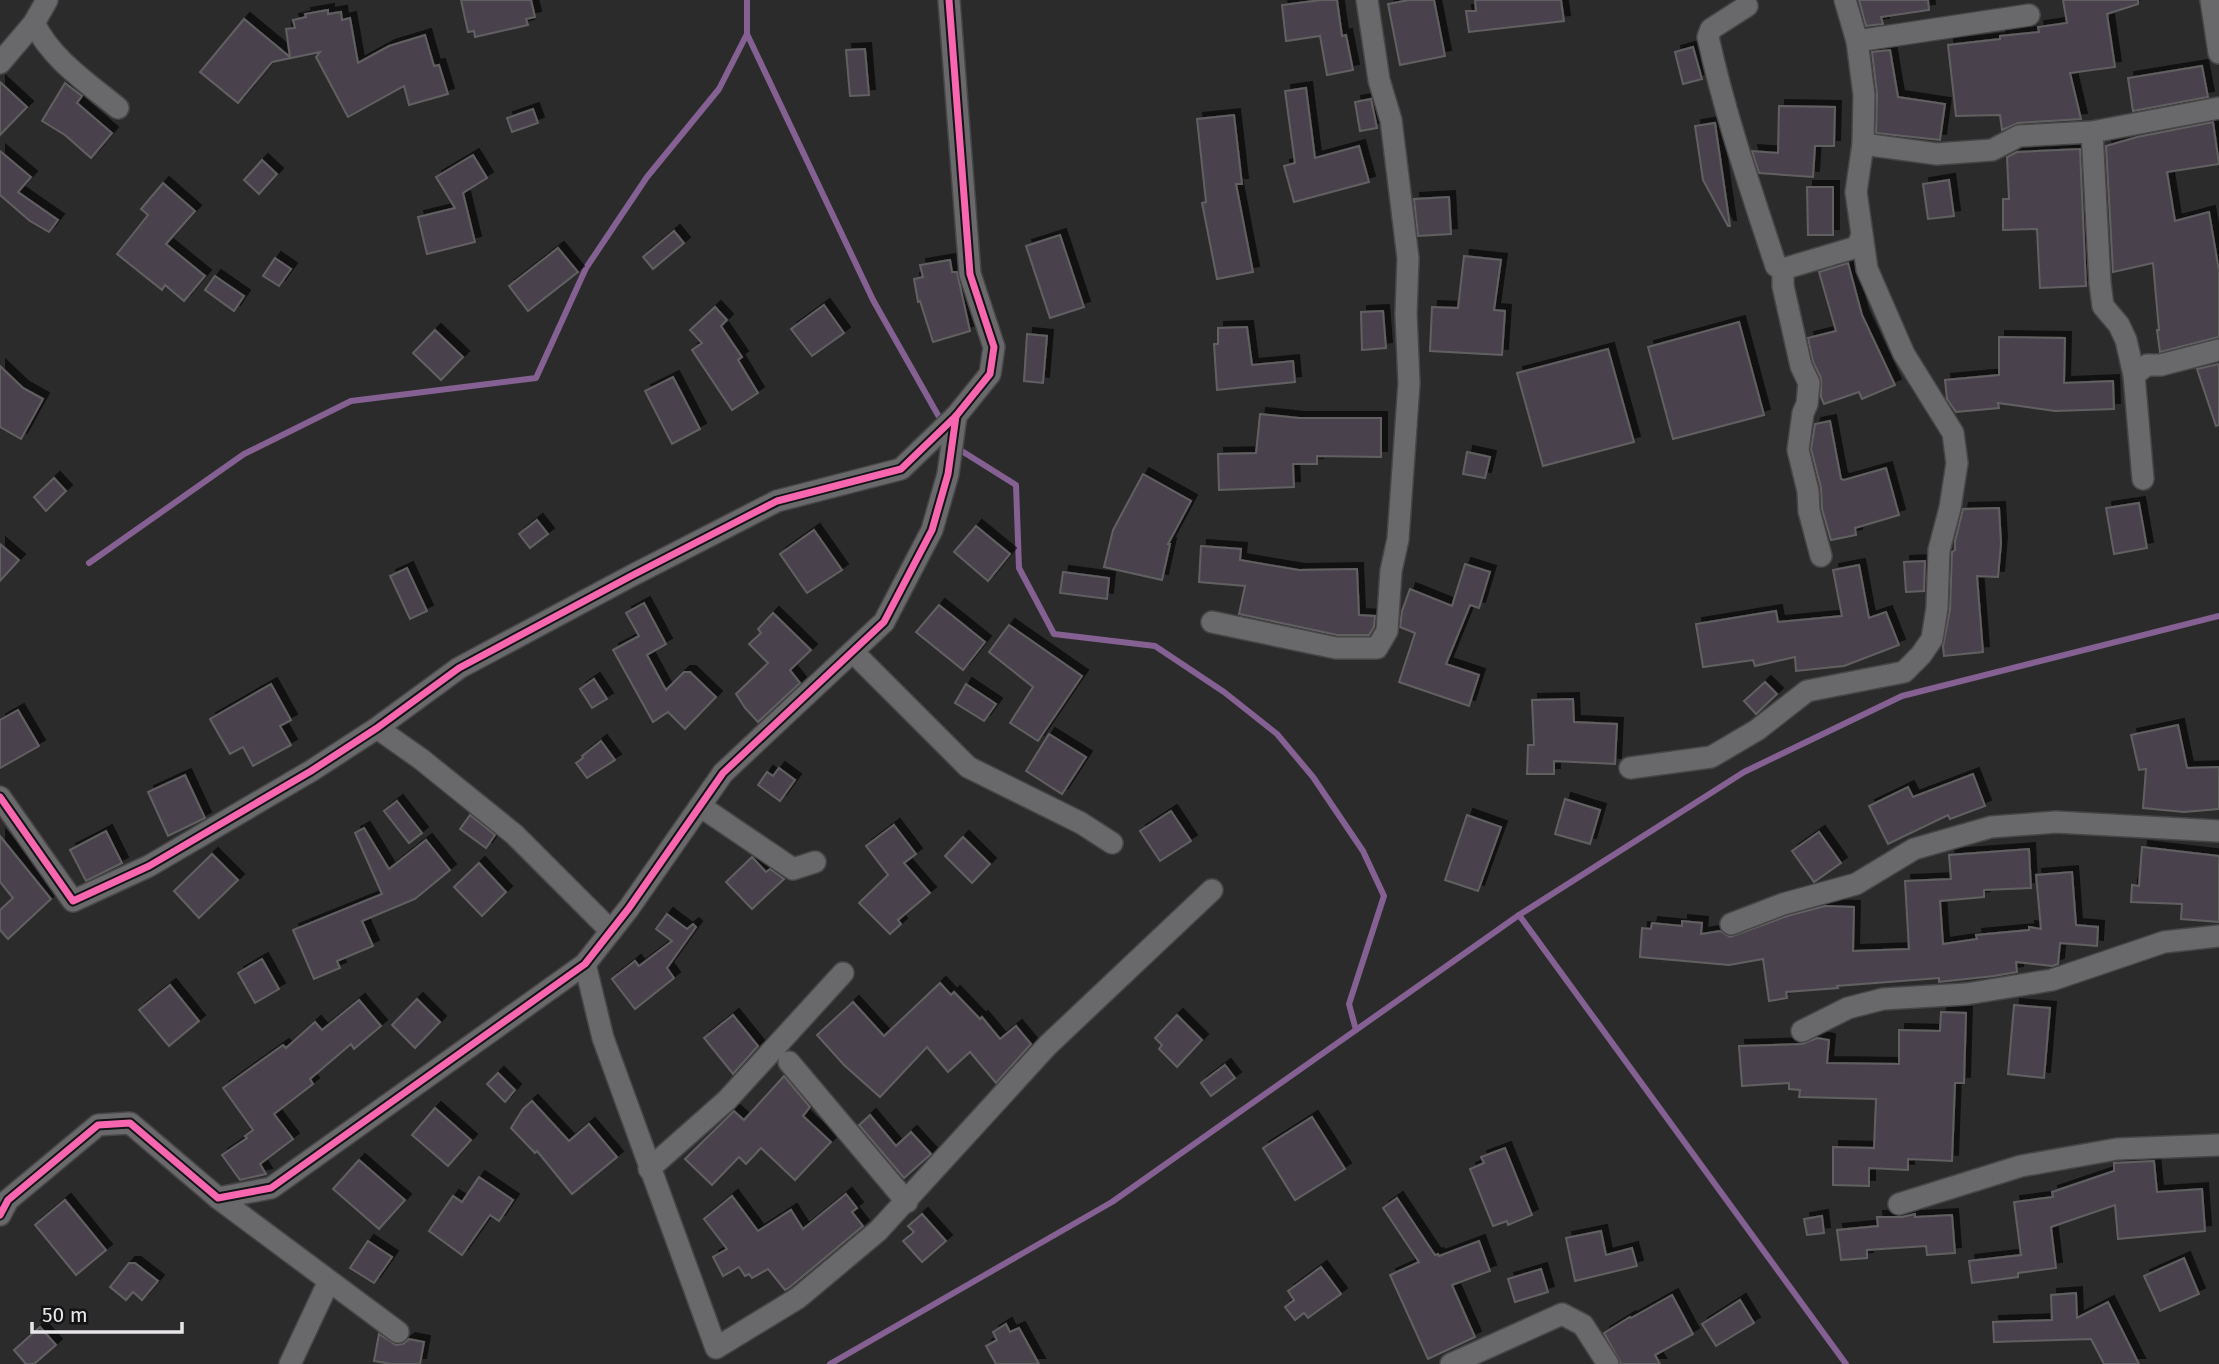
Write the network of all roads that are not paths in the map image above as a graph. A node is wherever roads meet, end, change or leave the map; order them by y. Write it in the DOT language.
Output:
graph roads {
  1 [pos="47,0"];
  2 [pos="949,0"];
  3 [pos="1367,0"];
  4 [pos="1845,0"];
  5 [pos="2211,0"];
  6 [pos="1747,6"];
  7 [pos="2029,15"];
  8 [pos="34,23"];
  9 [pos="2218,30"];
  10 [pos="1857,41"];
  11 [pos="2219,53"];
  12 [pos="0,63"];
  13 [pos="118,108"];
  14 [pos="2219,108"];
  15 [pos="2092,132"];
  16 [pos="1863,144"];
  17 [pos="1862,235"];
  18 [pos="1783,270"];
  19 [pos="2219,350"];
  20 [pos="2134,375"];
  21 [pos="956,416"];
  22 [pos="2143,479"];
  23 [pos="1821,556"];
  24 [pos="1212,622"];
  25 [pos="853,652"];
  26 [pos="377,728"];
  27 [pos="1630,768"];
  28 [pos="0,797"];
  29 [pos="700,806"];
  30 [pos="2219,831"];
  31 [pos="1112,843"];
  32 [pos="815,862"];
  33 [pos="1212,890"];
  34 [pos="1731,924"];
  35 [pos="611,931"];
  36 [pos="2219,936"];
  37 [pos="585,964"];
  38 [pos="843,973"];
  39 [pos="1802,1031"];
  40 [pos="789,1062"];
  41 [pos="2219,1145"];
  42 [pos="649,1169"];
  43 [pos="218,1198"];
  44 [pos="907,1202"];
  45 [pos="1899,1205"];
  46 [pos="0,1215"];
  47 [pos="329,1281"];
  48 [pos="398,1332"];
  49 [pos="290,1364"];
  50 [pos="1451,1364"];
  51 [pos="1608,1364"];
  1 -- 8 [label="street"];
  2 -- 21 [label="street"];
  3 -- 24 [label="street"];
  4 -- 10 [label="street"];
  5 -- 9 [label="street"];
  6 -- 18 [label="street"];
  7 -- 10 [label="street"];
  8 -- 12 [label="street"];
  8 -- 13 [label="street"];
  9 -- 11 [label="street"];
  10 -- 16 [label="street"];
  14 -- 15 [label="street"];
  15 -- 16 [label="street"];
  15 -- 20 [label="street"];
  16 -- 17 [label="street"];
  17 -- 18 [label="street"];
  17 -- 27 [label="street"];
  18 -- 23 [label="street"];
  19 -- 20 [label="street"];
  20 -- 22 [label="street"];
  21 -- 25 [label="street"];
  21 -- 26 [label="street"];
  25 -- 29 [label="street"];
  25 -- 31 [label="street"];
  26 -- 28 [label="street"];
  26 -- 35 [label="street"];
  29 -- 32 [label="street"];
  29 -- 35 [label="street"];
  30 -- 34 [label="street"];
  33 -- 44 [label="street"];
  35 -- 37 [label="street"];
  36 -- 39 [label="street"];
  37 -- 42 [label="street"];
  37 -- 43 [label="street"];
  38 -- 42 [label="street"];
  40 -- 44 [label="street"];
  41 -- 45 [label="street"];
  42 -- 44 [label="street"];
  43 -- 46 [label="street"];
  43 -- 47 [label="street"];
  47 -- 48 [label="street"];
  47 -- 49 [label="street"];
  50 -- 51 [label="street"];
}
